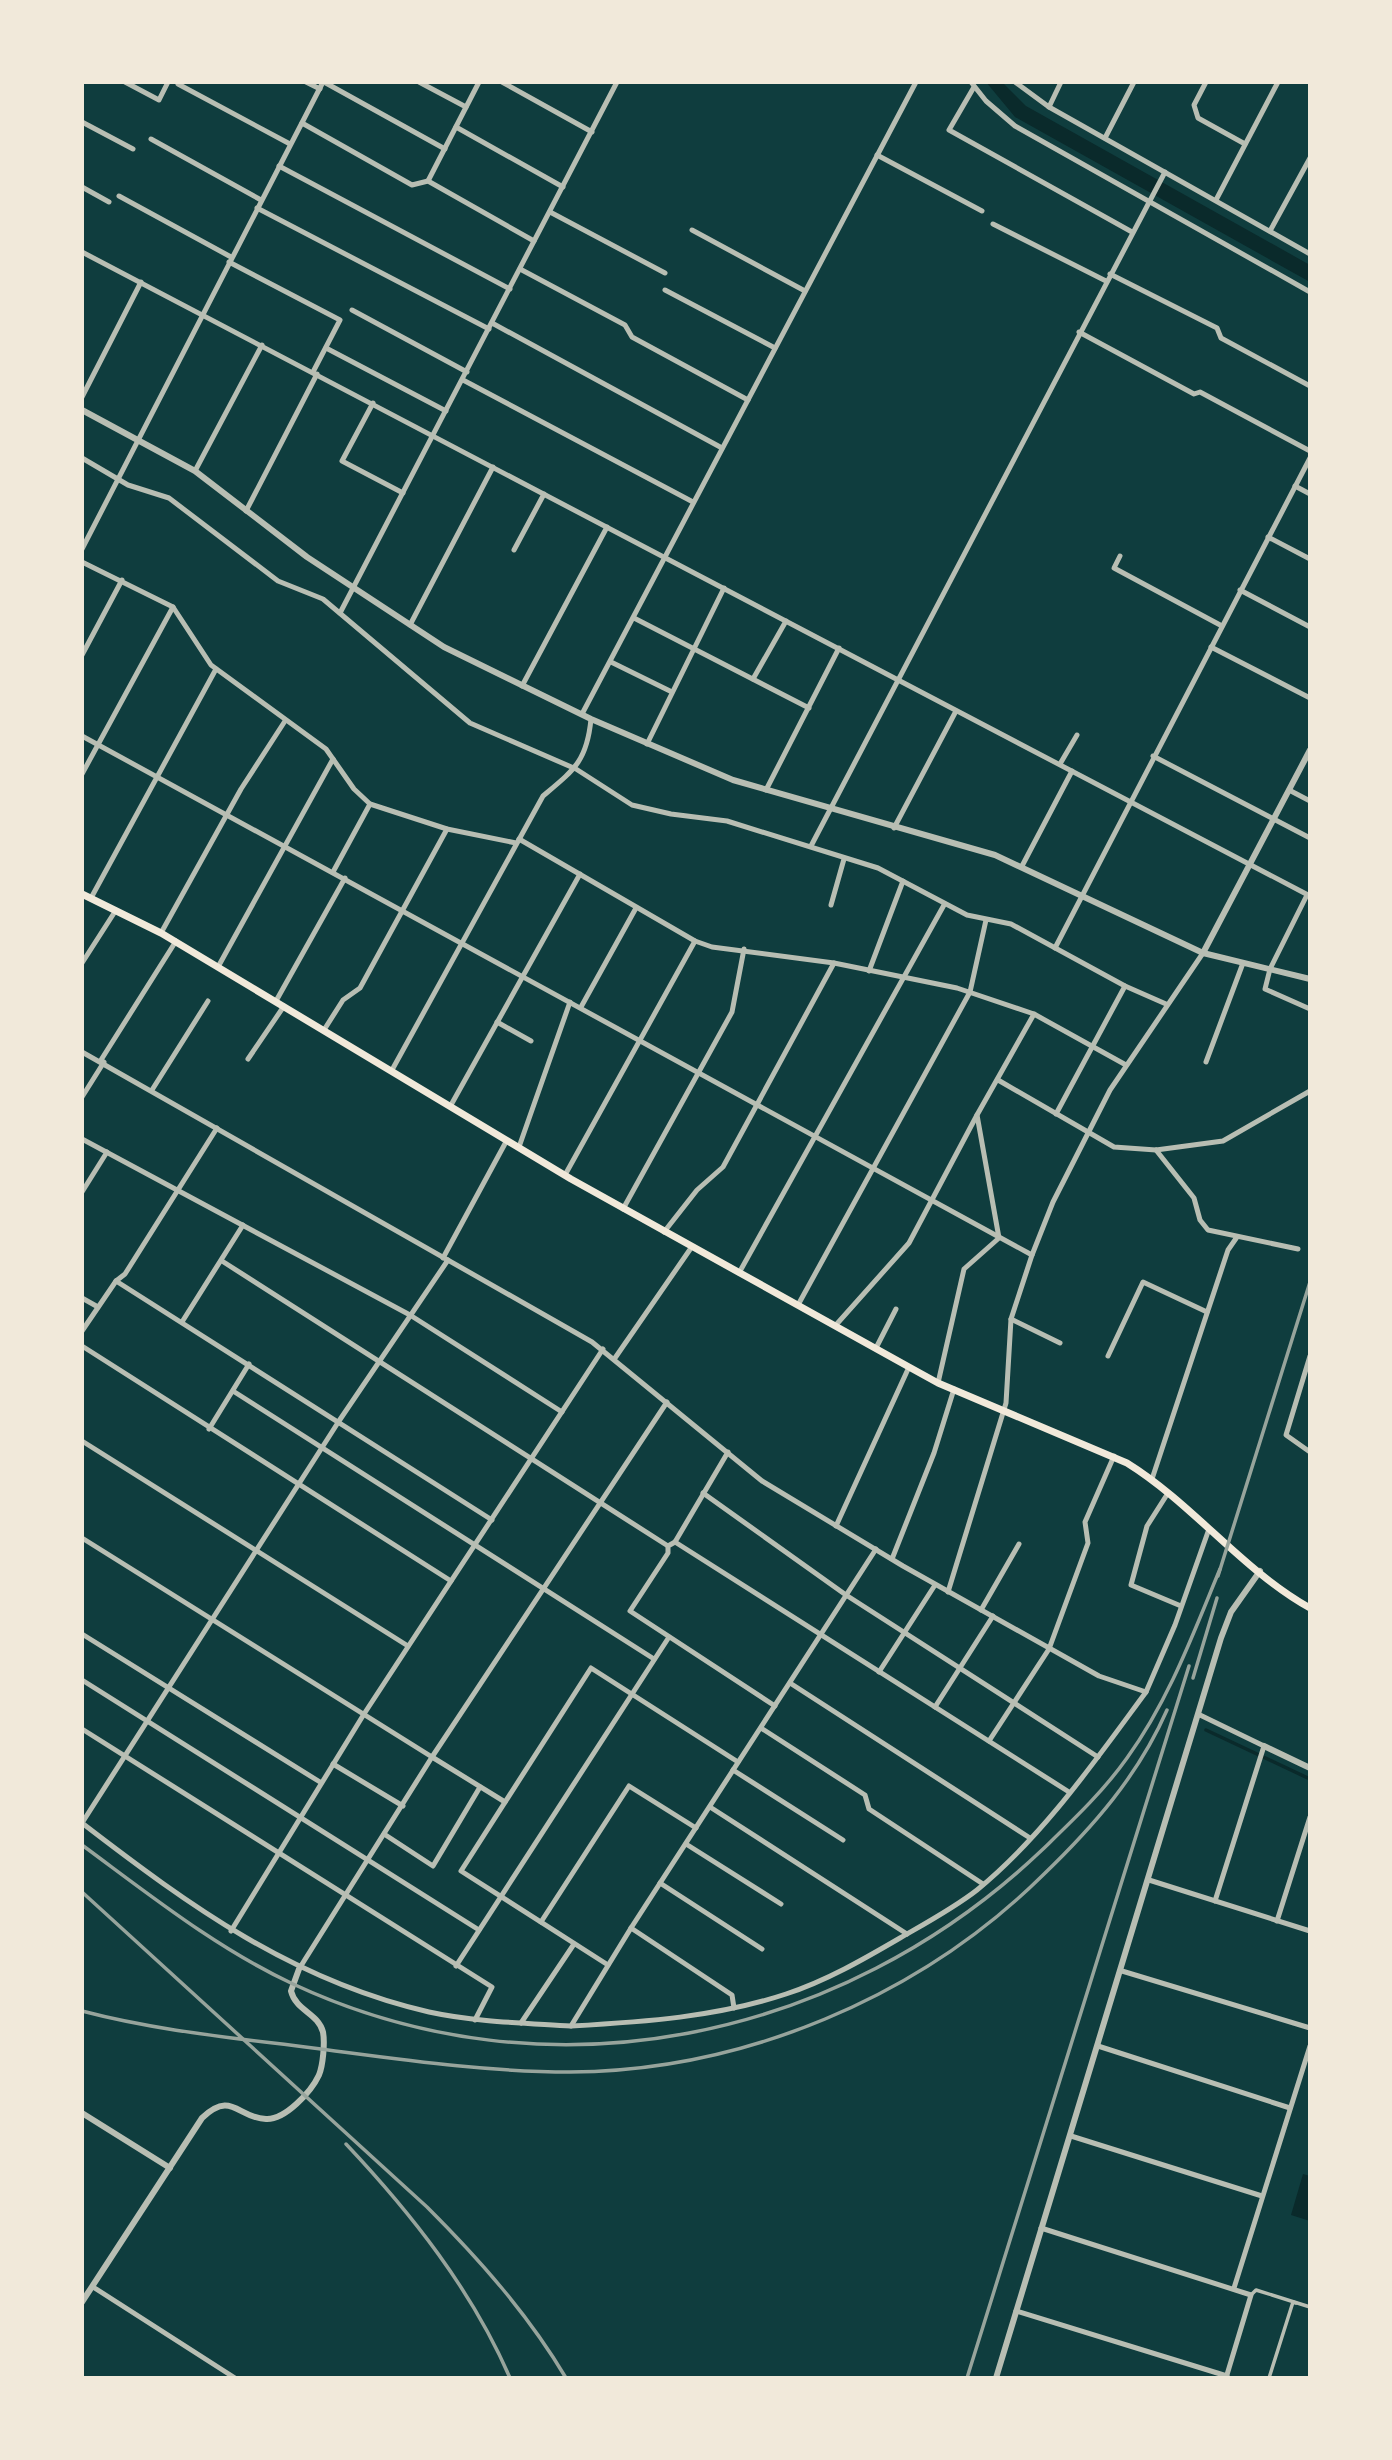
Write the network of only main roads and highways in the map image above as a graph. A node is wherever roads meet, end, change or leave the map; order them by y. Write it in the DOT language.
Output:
graph roads {
  1 [pos="82,894"];
  2 [pos="1310,1608"];
  1 -- 2 [label="main road"];
}
